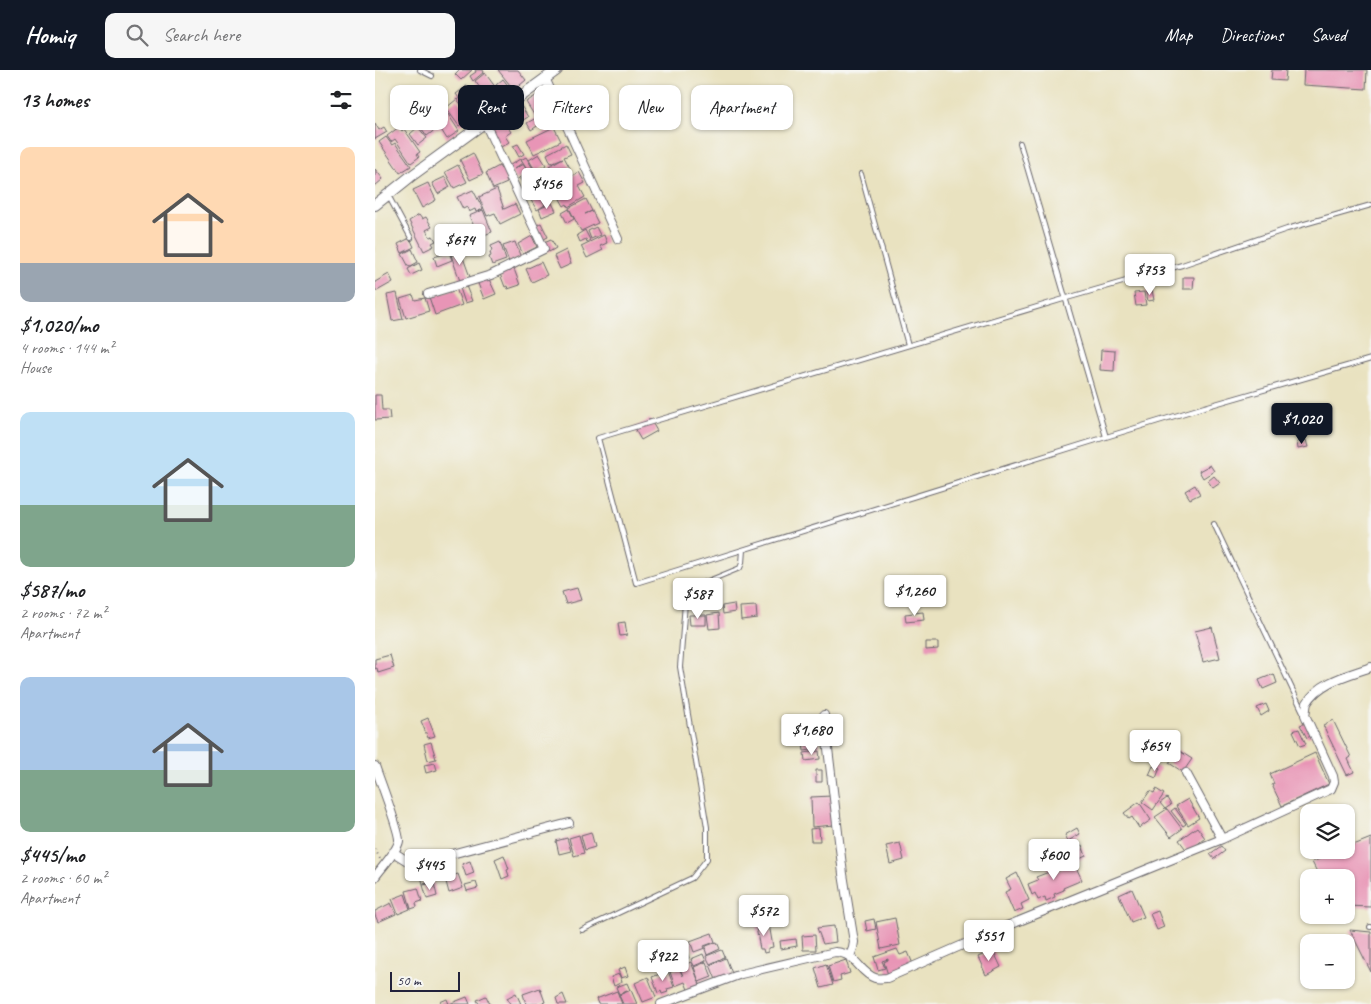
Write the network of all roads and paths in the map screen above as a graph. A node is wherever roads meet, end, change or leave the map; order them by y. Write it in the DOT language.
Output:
graph roads {
  1 [pos="420,70"];
  2 [pos="557,70"];
  3 [pos="432,76"];
  4 [pos="545,78"];
  5 [pos="524,94"];
  6 [pos="475,130"];
  7 [pos="488,130"];
  8 [pos="1021,143"];
  9 [pos="861,174"];
  10 [pos="388,195"];
  11 [pos="375,205"];
  12 [pos="1371,205"];
  13 [pos="411,238"];
  14 [pos="618,239"];
  15 [pos="428,294"];
  16 [pos="1067,298"];
  17 [pos="908,346"];
  18 [pos="1371,359"];
  19 [pos="1107,437"];
  20 [pos="1214,524"];
  21 [pos="743,550"];
  22 [pos="1371,667"];
  23 [pos="823,715"];
  24 [pos="1305,715"];
  25 [pos="375,766"];
  26 [pos="1186,773"];
  27 [pos="569,823"];
  28 [pos="1222,838"];
  29 [pos="393,852"];
  30 [pos="375,877"];
  31 [pos="582,930"];
  32 [pos="850,956"];
  33 [pos="661,1004"];
  1 -- 3 [label="lane"];
  2 -- 4 [label="street"];
  4 -- 5 [label="street"];
  4 -- 14 [label="street"];
  6 -- 10 [label="street"];
  7 -- 15 [label="street"];
  8 -- 16 [label="lane"];
  9 -- 17 [label="lane"];
  10 -- 11 [label="street"];
  10 -- 13 [label="lane"];
  12 -- 16 [label="lane"];
  16 -- 17 [label="lane"];
  16 -- 19 [label="lane"];
  17 -- 21 [label="lane"];
  18 -- 19 [label="lane"];
  19 -- 21 [label="lane"];
  20 -- 24 [label="lane"];
  21 -- 31 [label="lane"];
  22 -- 24 [label="street"];
  23 -- 32 [label="street"];
  24 -- 28 [label="street"];
  25 -- 29 [label="street"];
  26 -- 28 [label="street"];
  27 -- 29 [label="street"];
  28 -- 32 [label="street"];
  29 -- 30 [label="street"];
  32 -- 33 [label="street"];
}
